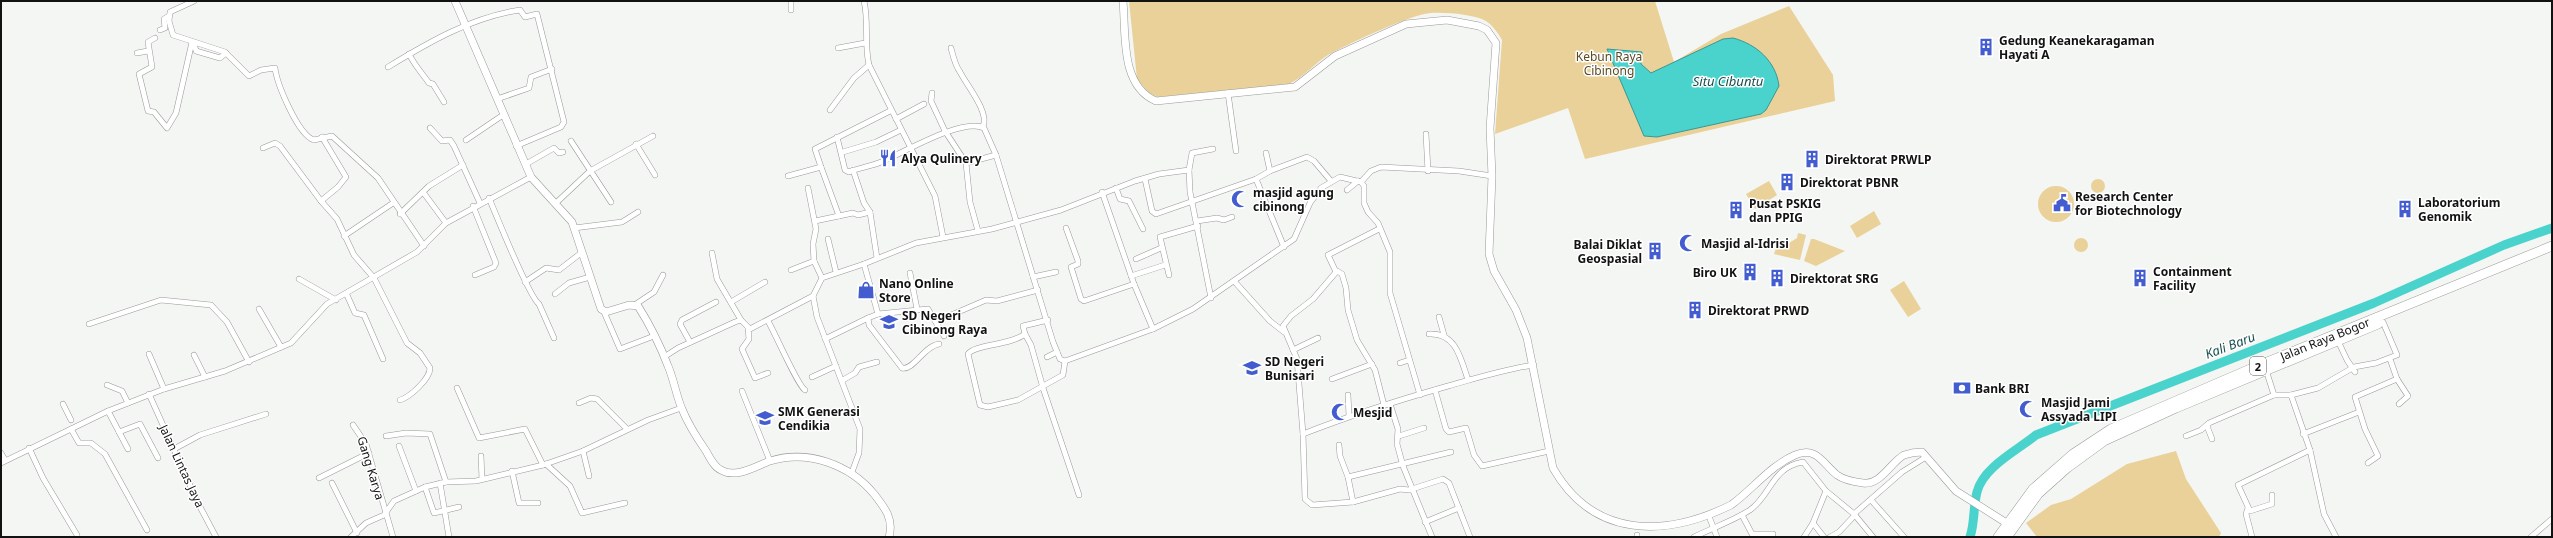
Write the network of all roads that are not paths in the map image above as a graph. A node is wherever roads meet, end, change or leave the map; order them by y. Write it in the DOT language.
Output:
graph roads {
  1 [pos="194,1"];
  2 [pos="455,1"];
  3 [pos="791,1"];
  4 [pos="864,1"];
  5 [pos="1123,1"];
  6 [pos="791,10"];
  7 [pos="168,16"];
  8 [pos="465,26"];
  9 [pos="160,30"];
  10 [pos="155,38"];
  11 [pos="193,42"];
  12 [pos="865,43"];
  13 [pos="838,48"];
  14 [pos="951,48"];
  15 [pos="148,50"];
  16 [pos="137,53"];
  17 [pos="226,53"];
  18 [pos="409,54"];
  19 [pos="869,64"];
  20 [pos="388,67"];
  21 [pos="552,69"];
  22 [pos="932,93"];
  23 [pos="1228,94"];
  24 [pos="497,99"];
  25 [pos="444,102"];
  26 [pos="924,104"];
  27 [pos="830,110"];
  28 [pos="890,111"];
  29 [pos="503,115"];
  30 [pos="896,119"];
  31 [pos="983,126"];
  32 [pos="430,128"];
  33 [pos="901,130"];
  34 [pos="945,131"];
  35 [pos="1426,134"];
  36 [pos="653,136"];
  37 [pos="322,137"];
  38 [pos="837,137"];
  39 [pos="466,140"];
  40 [pos="571,141"];
  41 [pos="636,144"];
  42 [pos="516,146"];
  43 [pos="263,148"];
  44 [pos="911,148"];
  45 [pos="1213,148"];
  46 [pos="1236,151"];
  47 [pos="563,152"];
  48 [pos="843,152"];
  49 [pos="1266,153"];
  50 [pos="996,155"];
  51 [pos="966,163"];
  52 [pos="463,164"];
  53 [pos="526,164"];
  54 [pos="821,167"];
  55 [pos="853,170"];
  56 [pos="1189,170"];
  57 [pos="590,171"];
  58 [pos="1270,171"];
  59 [pos="1428,171"];
  60 [pos="655,175"];
  61 [pos="788,176"];
  62 [pos="1492,176"];
  63 [pos="531,177"];
  64 [pos="1145,179"];
  65 [pos="1256,179"];
  66 [pos="1330,181"];
  67 [pos="1360,181"];
  68 [pos="808,188"];
  69 [pos="1116,188"];
  70 [pos="1347,190"];
  71 [pos="423,192"];
  72 [pos="1102,192"];
  73 [pos="489,198"];
  74 [pos="321,201"];
  75 [pos="611,202"];
  76 [pos="392,203"];
  77 [pos="480,203"];
  78 [pos="556,203"];
  79 [pos="1192,203"];
  80 [pos="473,206"];
  81 [pos="638,212"];
  82 [pos="870,212"];
  83 [pos="400,214"];
  84 [pos="840,216"];
  85 [pos="1232,217"];
  86 [pos="815,221"];
  87 [pos="1015,222"];
  88 [pos="446,223"];
  89 [pos="1198,224"];
  90 [pos="574,228"];
  91 [pos="1066,228"];
  92 [pos="1143,229"];
  93 [pos="1380,229"];
  94 [pos="978,231"];
  95 [pos="344,236"];
  96 [pos="944,237"];
  97 [pos="828,239"];
  98 [pos="424,246"];
  99 [pos="2552,246"];
  100 [pos="1284,247"];
  101 [pos="1161,248"];
  102 [pos="581,253"];
  103 [pos="712,253"];
  104 [pos="2552,253"];
  105 [pos="877,258"];
  106 [pos="1136,259"];
  107 [pos="814,261"];
  108 [pos="864,264"];
  109 [pos="1165,265"];
  110 [pos="791,270"];
  111 [pos="836,272"];
  112 [pos="1056,272"];
  113 [pos="1336,272"];
  114 [pos="910,273"];
  115 [pos="475,275"];
  116 [pos="664,275"];
  117 [pos="1169,275"];
  118 [pos="1131,276"];
  119 [pos="1033,277"];
  120 [pos="374,278"];
  121 [pos="590,278"];
  122 [pos="822,278"];
  123 [pos="299,279"];
  124 [pos="525,282"];
  125 [pos="764,282"];
  126 [pos="1234,282"];
  127 [pos="1134,284"];
  128 [pos="1038,290"];
  129 [pos="555,294"];
  130 [pos="347,295"];
  131 [pos="813,296"];
  132 [pos="1211,298"];
  133 [pos="336,300"];
  134 [pos="716,302"];
  135 [pos="732,302"];
  136 [pos="636,304"];
  137 [pos="259,309"];
  138 [pos="917,309"];
  139 [pos="604,312"];
  140 [pos="878,314"];
  141 [pos="949,316"];
  142 [pos="1439,317"];
  143 [pos="868,318"];
  144 [pos="741,320"];
  145 [pos="1048,320"];
  146 [pos="768,321"];
  147 [pos="2383,322"];
  148 [pos="88,324"];
  149 [pos="748,328"];
  150 [pos="1153,329"];
  151 [pos="1284,332"];
  152 [pos="1025,334"];
  153 [pos="1429,334"];
  154 [pos="1444,335"];
  155 [pos="654,336"];
  156 [pos="944,336"];
  157 [pos="554,338"];
  158 [pos="1318,338"];
  159 [pos="825,339"];
  160 [pos="2338,341"];
  161 [pos="690,342"];
  162 [pos="939,344"];
  163 [pos="281,347"];
  164 [pos="1293,350"];
  165 [pos="1057,352"];
  166 [pos="149,354"];
  167 [pos="194,355"];
  168 [pos="664,357"];
  169 [pos="1047,357"];
  170 [pos="383,359"];
  171 [pos="2390,359"];
  172 [pos="1409,360"];
  173 [pos="1065,361"];
  174 [pos="249,362"];
  175 [pos="877,362"];
  176 [pos="1400,363"];
  177 [pos="1372,364"];
  178 [pos="1534,365"];
  179 [pos="836,366"];
  180 [pos="2354,369"];
  181 [pos="2259,370"];
  182 [pos="768,373"];
  183 [pos="205,377"];
  184 [pos="812,377"];
  185 [pos="1332,378"];
  186 [pos="2398,379"];
  187 [pos="843,380"];
  188 [pos="1468,380"];
  189 [pos="107,385"];
  190 [pos="457,388"];
  191 [pos="1043,388"];
  192 [pos="164,389"];
  193 [pos="805,390"];
  194 [pos="1435,390"];
  195 [pos="742,391"];
  196 [pos="150,394"];
  197 [pos="2274,394"];
  198 [pos="1348,395"];
  199 [pos="1420,395"];
  200 [pos="2292,395"];
  201 [pos="400,400"];
  202 [pos="128,403"];
  203 [pos="579,403"];
  204 [pos="63,404"];
  205 [pos="2399,404"];
  206 [pos="1387,405"];
  207 [pos="681,408"];
  208 [pos="108,411"];
  209 [pos="2358,412"];
  210 [pos="266,414"];
  211 [pos="1349,416"];
  212 [pos="72,425"];
  213 [pos="353,425"];
  214 [pos="2207,426"];
  215 [pos="1424,428"];
  216 [pos="627,430"];
  217 [pos="119,432"];
  218 [pos="1303,434"];
  219 [pos="2303,434"];
  220 [pos="386,436"];
  221 [pos="1399,436"];
  222 [pos="2186,436"];
  223 [pos="2212,439"];
  224 [pos="1339,445"];
  225 [pos="399,446"];
  226 [pos="29,448"];
  227 [pos="174,448"];
  228 [pos="128,449"];
  229 [pos="2310,450"];
  230 [pos="583,451"];
  231 [pos="1549,451"];
  232 [pos="1451,452"];
  233 [pos="1,453"];
  234 [pos="369,453"];
  235 [pos="481,456"];
  236 [pos="1926,457"];
  237 [pos="158,458"];
  238 [pos="3,461"];
  239 [pos="770,461"];
  240 [pos="2368,463"];
  241 [pos="544,464"];
  242 [pos="1403,466"];
  243 [pos="512,471"];
  244 [pos="852,472"];
  245 [pos="589,476"];
  246 [pos="1348,477"];
  247 [pos="319,478"];
  248 [pos="482,480"];
  249 [pos="443,482"];
  250 [pos="332,483"];
  251 [pos="425,487"];
  252 [pos="1411,489"];
  253 [pos="416,491"];
  254 [pos="1826,491"];
  255 [pos="1079,495"];
  256 [pos="2272,495"];
  257 [pos="1872,500"];
  258 [pos="1353,502"];
  259 [pos="538,503"];
  260 [pos="625,503"];
  261 [pos="459,507"];
  262 [pos="1459,508"];
  263 [pos="2248,508"];
  264 [pos="444,512"];
  265 [pos="385,514"];
  266 [pos="1742,515"];
  267 [pos="1855,515"];
  268 [pos="1710,519"];
  269 [pos="2552,519"];
  270 [pos="1425,522"];
  271 [pos="1813,523"];
  272 [pos="2008,524"];
  273 [pos="1714,527"];
  274 [pos="147,530"];
  275 [pos="891,530"];
  276 [pos="1616,530"];
  277 [pos="1677,532"];
  278 [pos="357,533"];
  279 [pos="1773,534"];
  280 [pos="77,535"];
  281 [pos="2009,536"];
  282 [pos="216,537"];
  283 [pos="351,537"];
  284 [pos="393,537"];
  285 [pos="448,537"];
  286 [pos="1432,537"];
  287 [pos="1470,537"];
  288 [pos="1694,537"];
  289 [pos="1717,537"];
  290 [pos="1804,537"];
  291 [pos="1824,537"];
  292 [pos="1830,537"];
  293 [pos="1873,537"];
  294 [pos="1904,537"];
  295 [pos="1998,537"];
  296 [pos="2252,537"];
  297 [pos="2336,537"];
  298 [pos="2531,537"];
  1 -- 7 [label="street"];
  2 -- 8 [label="street"];
  3 -- 6 [label="street"];
  4 -- 12 [label="street"];
  5 -- 23 [label="street"];
  7 -- 9 [label="street"];
  7 -- 11 [label="street"];
  8 -- 18 [label="street"];
  8 -- 21 [label="street"];
  8 -- 24 [label="street"];
  10 -- 15 [label="street"];
  11 -- 15 [label="street"];
  11 -- 17 [label="street"];
  11 -- 17 [label="street"];
  12 -- 13 [label="street"];
  12 -- 19 [label="street"];
  14 -- 31 [label="street"];
  15 -- 16 [label="street"];
  17 -- 37 [label="street"];
  18 -- 20 [label="street"];
  18 -- 25 [label="street"];
  19 -- 27 [label="street"];
  19 -- 28 [label="street"];
  21 -- 24 [label="street"];
  21 -- 42 [label="street"];
  22 -- 34 [label="street"];
  23 -- 46 [label="street"];
  23 -- 62 [label="street"];
  24 -- 29 [label="street"];
  26 -- 30 [label="street"];
  28 -- 30 [label="street"];
  28 -- 38 [label="street"];
  29 -- 39 [label="street"];
  29 -- 42 [label="street"];
  30 -- 33 [label="street"];
  31 -- 34 [label="street"];
  31 -- 50 [label="street"];
  32 -- 52 [label="street"];
  33 -- 44 [label="street"];
  33 -- 48 [label="street"];
  34 -- 44 [label="street"];
  34 -- 51 [label="street"];
  35 -- 59 [label="street"];
  36 -- 41 [label="street"];
  37 -- 74 [label="street"];
  37 -- 76 [label="street"];
  38 -- 48 [label="street"];
  38 -- 54 [label="street"];
  40 -- 57 [label="street"];
  41 -- 57 [label="street"];
  41 -- 60 [label="street"];
  42 -- 53 [label="street"];
  43 -- 74 [label="street"];
  44 -- 55 [label="street"];
  44 -- 96 [label="street"];
  45 -- 56 [label="street"];
  47 -- 53 [label="street"];
  48 -- 55 [label="street"];
  49 -- 58 [label="street"];
  50 -- 51 [label="street"];
  50 -- 87 [label="street"];
  51 -- 94 [label="street"];
  52 -- 71 [label="street"];
  52 -- 77 [label="street"];
  53 -- 63 [label="street"];
  54 -- 61 [label="street"];
  54 -- 84 [label="street"];
  55 -- 82 [label="street"];
  56 -- 64 [label="street"];
  56 -- 79 [label="street"];
  57 -- 75 [label="street"];
  57 -- 78 [label="street"];
  58 -- 65 [label="street"];
  58 -- 66 [label="street"];
  59 -- 62 [label="street"];
  59 -- 67 [label="street"];
  62 -- 178 [label="street"];
  63 -- 73 [label="street"];
  63 -- 78 [label="street"];
  64 -- 69 [label="street"];
  64 -- 79 [label="street"];
  65 -- 79 [label="street"];
  65 -- 100 [label="street"];
  66 -- 67 [label="street"];
  66 -- 100 [label="street"];
  67 -- 70 [label="street"];
  67 -- 93 [label="street"];
  68 -- 86 [label="street"];
  69 -- 72 [label="street"];
  69 -- 92 [label="street"];
  71 -- 83 [label="street"];
  71 -- 88 [label="street"];
  72 -- 87 [label="street"];
  72 -- 118 [label="street"];
  73 -- 77 [label="street"];
  73 -- 124 [label="street"];
  74 -- 95 [label="street"];
  76 -- 83 [label="street"];
  76 -- 95 [label="street"];
  77 -- 80 [label="street"];
  78 -- 90 [label="street"];
  79 -- 89 [label="street"];
  80 -- 88 [label="street"];
  80 -- 115 [label="street"];
  81 -- 90 [label="street"];
  82 -- 84 [label="street"];
  82 -- 105 [label="street"];
  83 -- 98 [label="street"];
  84 -- 86 [label="street"];
  85 -- 89 [label="street"];
  86 -- 107 [label="street"];
  87 -- 94 [label="street"];
  87 -- 119 [label="street"];
  88 -- 98 [label="street"];
  89 -- 101 [label="street"];
  89 -- 132 [label="street"];
  90 -- 102 [label="street"];
  91 -- 127 [label="street"];
  93 -- 113 [label="street"];
  93 -- 172 [label="street"];
  94 -- 96 [label="street"];
  95 -- 120 [label="street"];
  96 -- 105 [label="street"];
  97 -- 111 [label="street"];
  98 -- 120 [label="street"];
  99 -- 181 [label="highway, Jalan Raya Bogor / 2"];
  100 -- 126 [label="street"];
  101 -- 106 [label="street"];
  101 -- 109 [label="street"];
  102 -- 121 [label="street"];
  102 -- 124 [label="street"];
  103 -- 135 [label="street"];
  104 -- 147 [label="highway, Jalan Raya Bogor / 2"];
  105 -- 108 [label="street"];
  107 -- 110 [label="street"];
  107 -- 122 [label="street"];
  108 -- 111 [label="street"];
  108 -- 140 [label="street"];
  109 -- 117 [label="street"];
  109 -- 118 [label="street"];
  111 -- 122 [label="street"];
  112 -- 119 [label="street"];
  113 -- 151 [label="street"];
  113 -- 177 [label="street"];
  114 -- 138 [label="street"];
  116 -- 136 [label="street"];
  118 -- 127 [label="street"];
  119 -- 128 [label="street"];
  120 -- 130 [label="street"];
  120 -- 201 [label="street"];
  121 -- 129 [label="street"];
  121 -- 139 [label="street"];
  122 -- 131 [label="street"];
  123 -- 133 [label="street"];
  124 -- 157 [label="street"];
  125 -- 135 [label="street"];
  126 -- 132 [label="street"];
  126 -- 151 [label="street"];
  127 -- 150 [label="street"];
  128 -- 141 [label="street"];
  128 -- 145 [label="street"];
  130 -- 133 [label="street"];
  130 -- 170 [label="street"];
  131 -- 146 [label="street"];
  131 -- 159 [label="street"];
  132 -- 150 [label="street"];
  133 -- 163 [label="street"];
  134 -- 161 [label="street"];
  135 -- 144 [label="street"];
  136 -- 139 [label="street"];
  136 -- 155 [label="street"];
  137 -- 163 [label="street"];
  138 -- 140 [label="street"];
  138 -- 156 [label="street"];
  139 -- 155 [label="street"];
  140 -- 143 [label="street"];
  142 -- 154 [label="street"];
  143 -- 159 [label="street"];
  143 -- 162 [label="street"];
  144 -- 149 [label="street"];
  144 -- 161 [label="street"];
  145 -- 152 [label="street"];
  145 -- 165 [label="street"];
  146 -- 149 [label="street"];
  146 -- 193 [label="street"];
  147 -- 160 [label="highway, Jalan Raya Bogor / 2"];
  147 -- 171 [label="street"];
  148 -- 174 [label="street"];
  149 -- 182 [label="street"];
  150 -- 173 [label="street"];
  151 -- 164 [label="street"];
  152 -- 191 [label="street"];
  152 -- 191 [label="street"];
  153 -- 154 [label="street"];
  154 -- 188 [label="street"];
  155 -- 168 [label="street"];
  158 -- 164 [label="street"];
  159 -- 179 [label="street"];
  160 -- 180 [label="street"];
  160 -- 181 [label="highway, Jalan Raya Bogor / 2"];
  161 -- 168 [label="street"];
  163 -- 174 [label="street"];
  164 -- 218 [label="street"];
  165 -- 169 [label="street"];
  165 -- 173 [label="street"];
  166 -- 192 [label="street"];
  167 -- 183 [label="street"];
  168 -- 207 [label="street"];
  171 -- 180 [label="street"];
  171 -- 186 [label="street"];
  172 -- 176 [label="street"];
  172 -- 199 [label="street"];
  173 -- 191 [label="street"];
  174 -- 183 [label="street"];
  175 -- 187 [label="street"];
  177 -- 185 [label="street"];
  177 -- 206 [label="street"];
  178 -- 188 [label="street"];
  178 -- 231 [label="street"];
  179 -- 184 [label="street"];
  179 -- 187 [label="street"];
  180 -- 200 [label="street"];
  181 -- 197 [label="street"];
  181 -- 272 [label="highway, Jalan Raya Bogor / 2"];
  181 -- 281 [label="highway, Jalan Raya Bogor / 2"];
  183 -- 192 [label="street"];
  186 -- 205 [label="street"];
  186 -- 209 [label="street"];
  187 -- 244 [label="street"];
  188 -- 194 [label="street"];
  189 -- 202 [label="street"];
  190 -- 241 [label="street"];
  191 -- 255 [label="street"];
  192 -- 196 [label="street"];
  194 -- 199 [label="street"];
  194 -- 231 [label="street"];
  195 -- 239 [label="street"];
  196 -- 202 [label="street"];
  196 -- 227 [label="street, Jalan Lintas Jaya"];
  197 -- 200 [label="street"];
  197 -- 214 [label="street"];
  198 -- 211 [label="street"];
  199 -- 206 [label="street"];
  200 -- 219 [label="street"];
  202 -- 208 [label="street"];
  203 -- 216 [label="street"];
  204 -- 212 [label="street"];
  206 -- 211 [label="street"];
  206 -- 221 [label="street"];
  207 -- 216 [label="street"];
  207 -- 239 [label="street"];
  208 -- 212 [label="street"];
  208 -- 217 [label="street"];
  209 -- 219 [label="street"];
  209 -- 240 [label="street"];
  210 -- 227 [label="street"];
  211 -- 218 [label="street"];
  212 -- 226 [label="street"];
  212 -- 274 [label="street"];
  213 -- 234 [label="street, Gang Karya"];
  214 -- 222 [label="street"];
  214 -- 223 [label="street"];
  215 -- 221 [label="street"];
  216 -- 230 [label="street"];
  217 -- 228 [label="street"];
  217 -- 237 [label="street"];
  218 -- 258 [label="street"];
  219 -- 229 [label="street"];
  220 -- 249 [label="street"];
  221 -- 242 [label="street"];
  224 -- 246 [label="street"];
  225 -- 253 [label="street"];
  226 -- 238 [label="street"];
  226 -- 280 [label="street"];
  227 -- 282 [label="street, Jalan Lintas Jaya"];
  229 -- 263 [label="street"];
  229 -- 297 [label="street"];
  230 -- 241 [label="street"];
  230 -- 245 [label="street"];
  231 -- 276 [label="street"];
  232 -- 242 [label="street"];
  233 -- 238 [label="street"];
  234 -- 247 [label="street"];
  234 -- 265 [label="street, Gang Karya"];
  235 -- 248 [label="street"];
  236 -- 257 [label="street"];
  236 -- 268 [label="street"];
  236 -- 272 [label="street"];
  239 -- 244 [label="street"];
  241 -- 243 [label="street"];
  241 -- 260 [label="street"];
  242 -- 246 [label="street"];
  242 -- 252 [label="street"];
  243 -- 248 [label="street"];
  243 -- 259 [label="street"];
  244 -- 275 [label="street"];
  246 -- 258 [label="street"];
  248 -- 249 [label="street"];
  249 -- 251 [label="street"];
  249 -- 264 [label="street"];
  250 -- 278 [label="street"];
  251 -- 253 [label="street"];
  251 -- 264 [label="street"];
  252 -- 258 [label="street"];
  252 -- 262 [label="street"];
  252 -- 270 [label="street"];
  253 -- 265 [label="street"];
  254 -- 266 [label="street"];
  254 -- 267 [label="street"];
  254 -- 271 [label="street"];
  256 -- 263 [label="street"];
  257 -- 267 [label="street"];
  257 -- 294 [label="street"];
  261 -- 264 [label="street"];
  262 -- 270 [label="street"];
  262 -- 287 [label="street"];
  263 -- 296 [label="street"];
  264 -- 285 [label="street"];
  265 -- 278 [label="street"];
  265 -- 284 [label="street, Gang Karya"];
  266 -- 273 [label="street"];
  266 -- 279 [label="street"];
  267 -- 292 [label="street"];
  267 -- 293 [label="street"];
  268 -- 273 [label="street"];
  268 -- 277 [label="street"];
  269 -- 298 [label="street"];
  270 -- 286 [label="street"];
  271 -- 290 [label="street"];
  271 -- 291 [label="street"];
  272 -- 295 [label="highway, Jalan Raya Bogor / 2"];
  273 -- 288 [label="street"];
  273 -- 289 [label="street"];
  278 -- 283 [label="street"];
}
